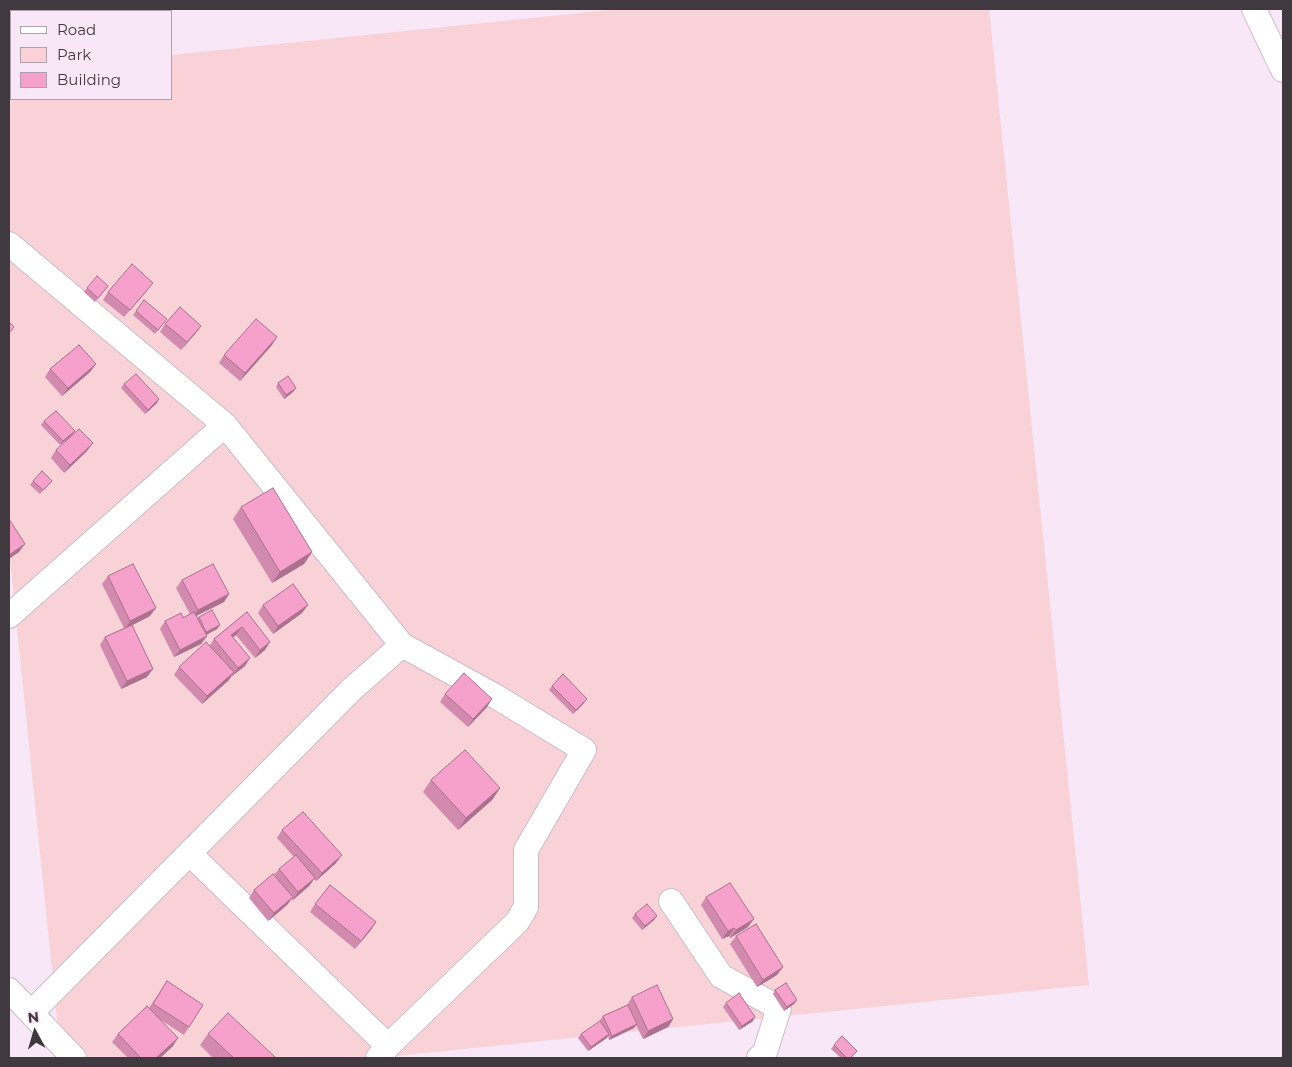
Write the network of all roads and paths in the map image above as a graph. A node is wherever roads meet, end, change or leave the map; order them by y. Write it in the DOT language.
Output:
graph roads {
  1 [pos="1254,9"];
  2 [pos="1283,70"];
  3 [pos="9,244"];
  4 [pos="225,425"];
  5 [pos="9,616"];
  6 [pos="402,645"];
  7 [pos="189,853"];
  8 [pos="671,902"];
  9 [pos="9,990"];
  10 [pos="31,1012"];
  11 [pos="383,1052"];
  12 [pos="74,1058"];
  13 [pos="760,1058"];
  1 -- 2 [label="street"];
  3 -- 4 [label="street"];
  4 -- 5 [label="street"];
  4 -- 6 [label="street"];
  6 -- 7 [label="street"];
  6 -- 11 [label="street"];
  7 -- 10 [label="street"];
  7 -- 11 [label="street"];
  8 -- 13 [label="street"];
  9 -- 10 [label="street"];
  10 -- 12 [label="street"];
}
